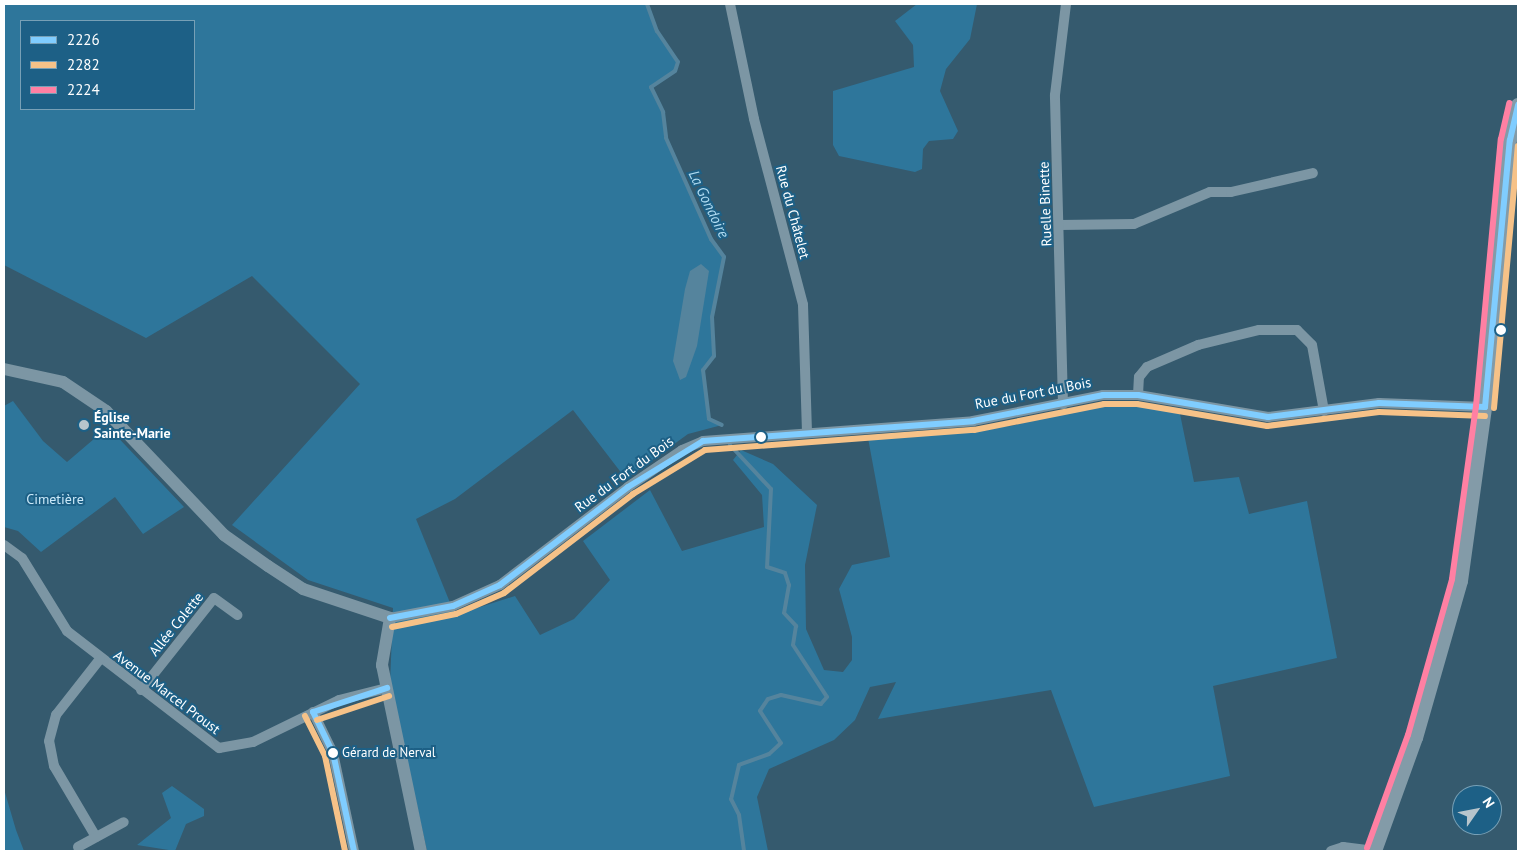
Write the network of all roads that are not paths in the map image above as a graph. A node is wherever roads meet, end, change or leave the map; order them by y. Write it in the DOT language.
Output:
graph roads {
  1 [pos="730,4"];
  2 [pos="1066,4"];
  3 [pos="1518,105"];
  4 [pos="1313,174"];
  5 [pos="1060,225"];
  6 [pos="4,369"];
  7 [pos="1138,395"];
  8 [pos="1063,404"];
  9 [pos="1485,407"];
  10 [pos="1324,411"];
  11 [pos="807,431"];
  12 [pos="4,545"];
  13 [pos="237,615"];
  14 [pos="390,618"];
  15 [pos="100,659"];
  16 [pos="387,688"];
  17 [pos="141,690"];
  18 [pos="313,712"];
  19 [pos="124,822"];
  20 [pos="96,837"];
  21 [pos="78,847"];
  22 [pos="354,851"];
  23 [pos="421,851"];
  24 [pos="1331,851"];
  25 [pos="1375,851"];
  1 -- 11 [label="street, Rue du Châtelet"];
  2 -- 5 [label="street, Ruelle Binette"];
  3 -- 9 [label="main road"];
  4 -- 5 [label="street"];
  5 -- 8 [label="street, Ruelle Binette"];
  6 -- 14 [label="street, Rue du Fort du Bois"];
  7 -- 8 [label="street, Rue du Fort du Bois"];
  7 -- 10 [label="street, Rue du Fort du Bois"];
  7 -- 10 [label="street"];
  8 -- 11 [label="street, Rue du Fort du Bois"];
  9 -- 10 [label="street, Rue du Fort du Bois"];
  9 -- 25 [label="main road"];
  11 -- 14 [label="street, Rue du Fort du Bois"];
  12 -- 15 [label="street, Avenue Marcel Proust"];
  13 -- 17 [label="street, Allée Colette"];
  14 -- 16 [label="street"];
  15 -- 17 [label="street, Avenue Marcel Proust"];
  15 -- 20 [label="street"];
  16 -- 18 [label="street, Avenue Marcel Proust"];
  16 -- 23 [label="street"];
  17 -- 18 [label="street, Avenue Marcel Proust"];
  18 -- 22 [label="street"];
  19 -- 20 [label="street"];
  20 -- 21 [label="street"];
  24 -- 25 [label="street"];
}
